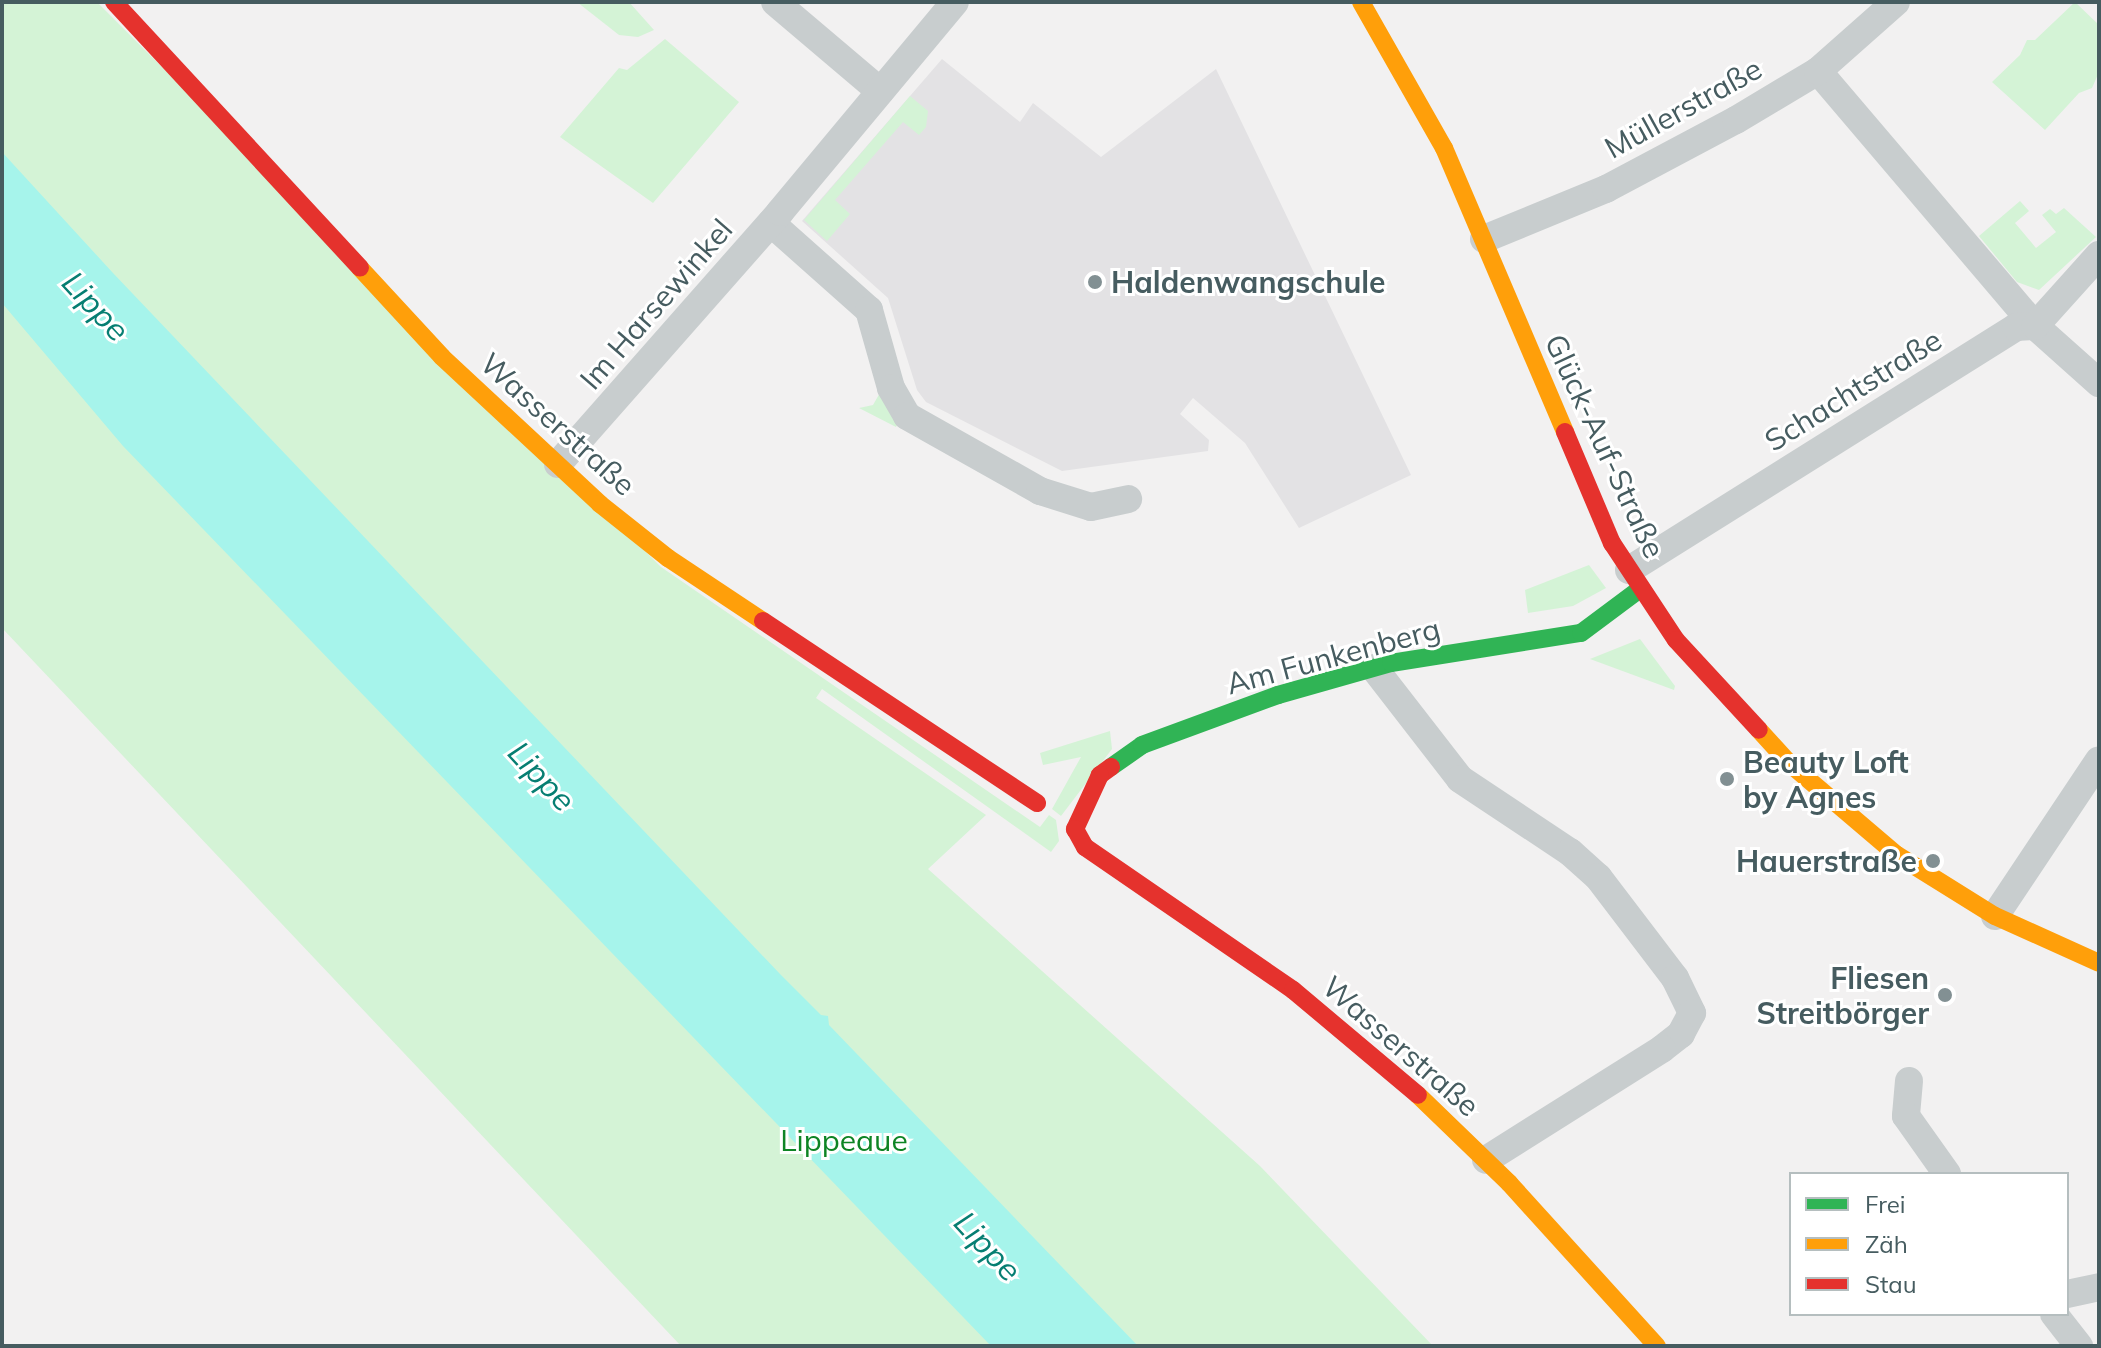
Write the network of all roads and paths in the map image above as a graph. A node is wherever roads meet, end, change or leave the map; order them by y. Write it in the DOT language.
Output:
graph roads {
  1 [pos="114,2"];
  2 [pos="775,2"];
  3 [pos="955,2"];
  4 [pos="1361,2"];
  5 [pos="1896,2"];
  6 [pos="1818,71"];
  7 [pos="880,91"];
  8 [pos="771,223"];
  9 [pos="1484,239"];
  10 [pos="2099,255"];
  11 [pos="2035,326"];
  12 [pos="2099,383"];
  13 [pos="558,464"];
  14 [pos="1128,499"];
  15 [pos="1634,580"];
  16 [pos="1374,668"];
  17 [pos="2099,760"];
  18 [pos="1037,803"];
  19 [pos="1075,829"];
  20 [pos="1995,916"];
  21 [pos="2099,963"];
  22 [pos="1909,1081"];
  23 [pos="1486,1160"];
  24 [pos="1946,1172"];
  25 [pos="2099,1287"];
  26 [pos="2069,1294"];
  27 [pos="2056,1316"];
  28 [pos="1657,1346"];
  29 [pos="2079,1346"];
  1 -- 13 [label="street, Wasserstraße"];
  2 -- 7 [label="street"];
  3 -- 7 [label="street, Im Harsewinkel"];
  4 -- 9 [label="street, Glück-Auf-Straße"];
  5 -- 6 [label="street, Müllerstraße"];
  6 -- 9 [label="street, Müllerstraße"];
  6 -- 11 [label="street"];
  7 -- 8 [label="street, Im Harsewinkel"];
  8 -- 13 [label="street, Im Harsewinkel"];
  8 -- 14 [label="street, Im Harsewinkel"];
  9 -- 15 [label="street, Glück-Auf-Straße"];
  10 -- 11 [label="street, Schachtstraße"];
  11 -- 12 [label="street"];
  11 -- 15 [label="street, Schachtstraße"];
  13 -- 18 [label="street, Wasserstraße"];
  15 -- 16 [label="street, Am Funkenberg"];
  15 -- 20 [label="street, Glück-Auf-Straße"];
  16 -- 19 [label="street, Am Funkenberg"];
  16 -- 23 [label="street"];
  17 -- 20 [label="street"];
  19 -- 23 [label="street, Wasserstraße"];
  20 -- 21 [label="street, Glück-Auf-Straße"];
  22 -- 24 [label="street"];
  23 -- 28 [label="street, Wasserstraße"];
  25 -- 26 [label="street"];
  27 -- 29 [label="street"];
}
